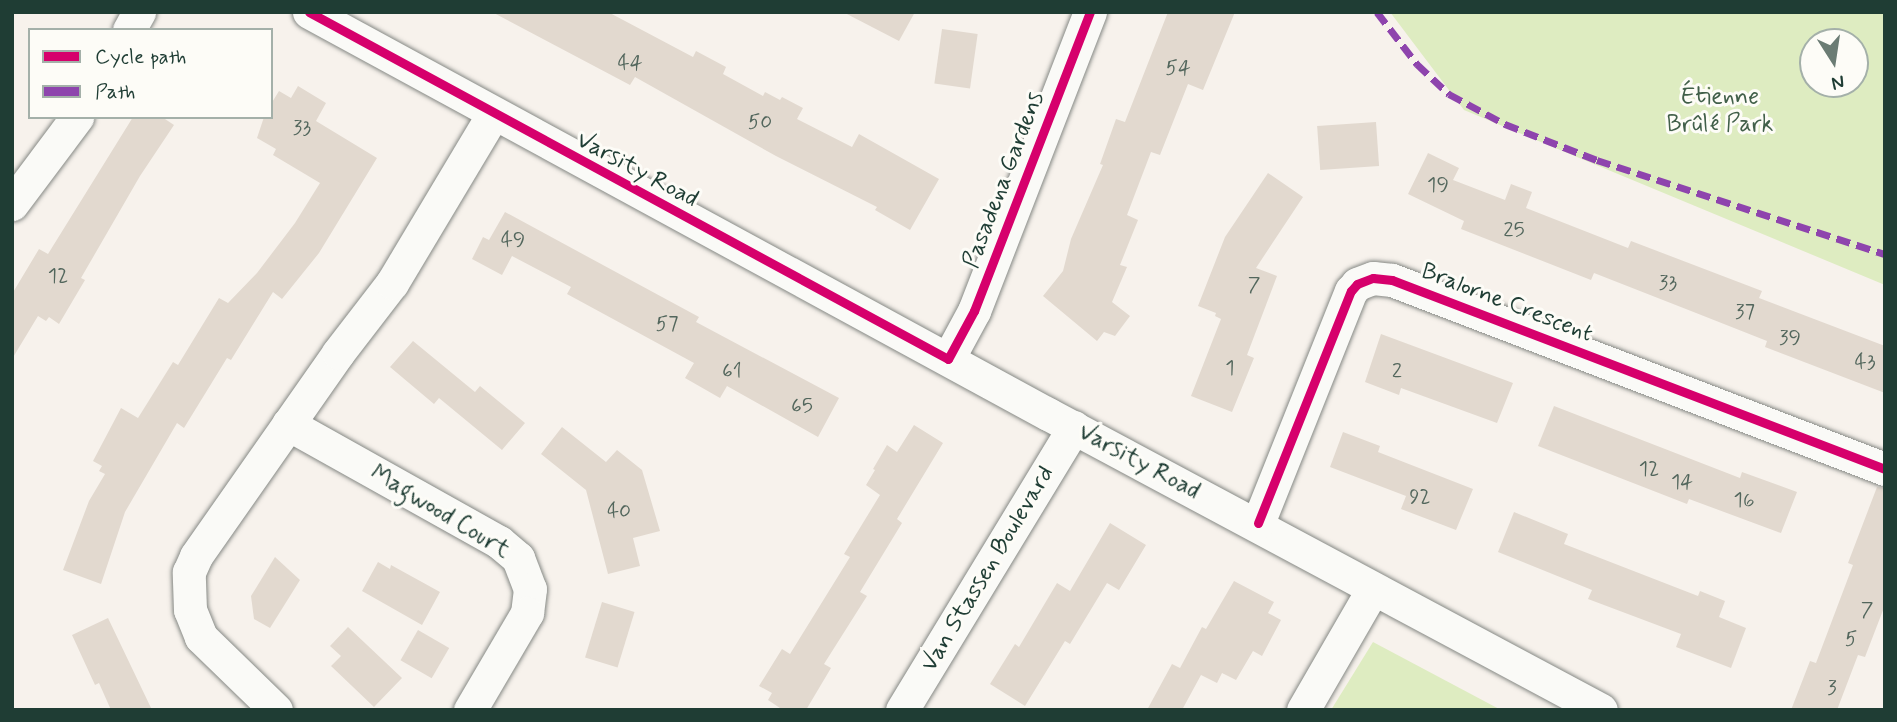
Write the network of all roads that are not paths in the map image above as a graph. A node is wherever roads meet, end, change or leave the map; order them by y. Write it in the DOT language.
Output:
graph roads {
  1 [pos="139,12"];
  2 [pos="309,12"];
  3 [pos="1090,12"];
  4 [pos="130,28"];
  5 [pos="493,114"];
  6 [pos="76,119"];
  7 [pos="12,204"];
  8 [pos="948,359"];
  9 [pos="288,424"];
  10 [pos="1074,428"];
  11 [pos="1885,469"];
  12 [pos="1258,523"];
  13 [pos="1373,589"];
  14 [pos="1581,705"];
  15 [pos="276,710"];
  16 [pos="470,710"];
  17 [pos="902,710"];
  18 [pos="1303,710"];
  1 -- 4 [label="street"];
  2 -- 5 [label="street, Varsity Road"];
  3 -- 8 [label="street, Pasadena Gardens"];
  5 -- 8 [label="street, Varsity Road"];
  5 -- 9 [label="street"];
  6 -- 7 [label="street"];
  8 -- 10 [label="street, Varsity Road"];
  9 -- 15 [label="street"];
  9 -- 16 [label="street, Magwood Court"];
  10 -- 12 [label="street, Varsity Road"];
  10 -- 17 [label="street, Van Stassen Boulevard"];
  11 -- 12 [label="street, Bralorne Crescent"];
  12 -- 13 [label="street, Varsity Road"];
  13 -- 14 [label="street, Varsity Road"];
  13 -- 18 [label="street"];
}
